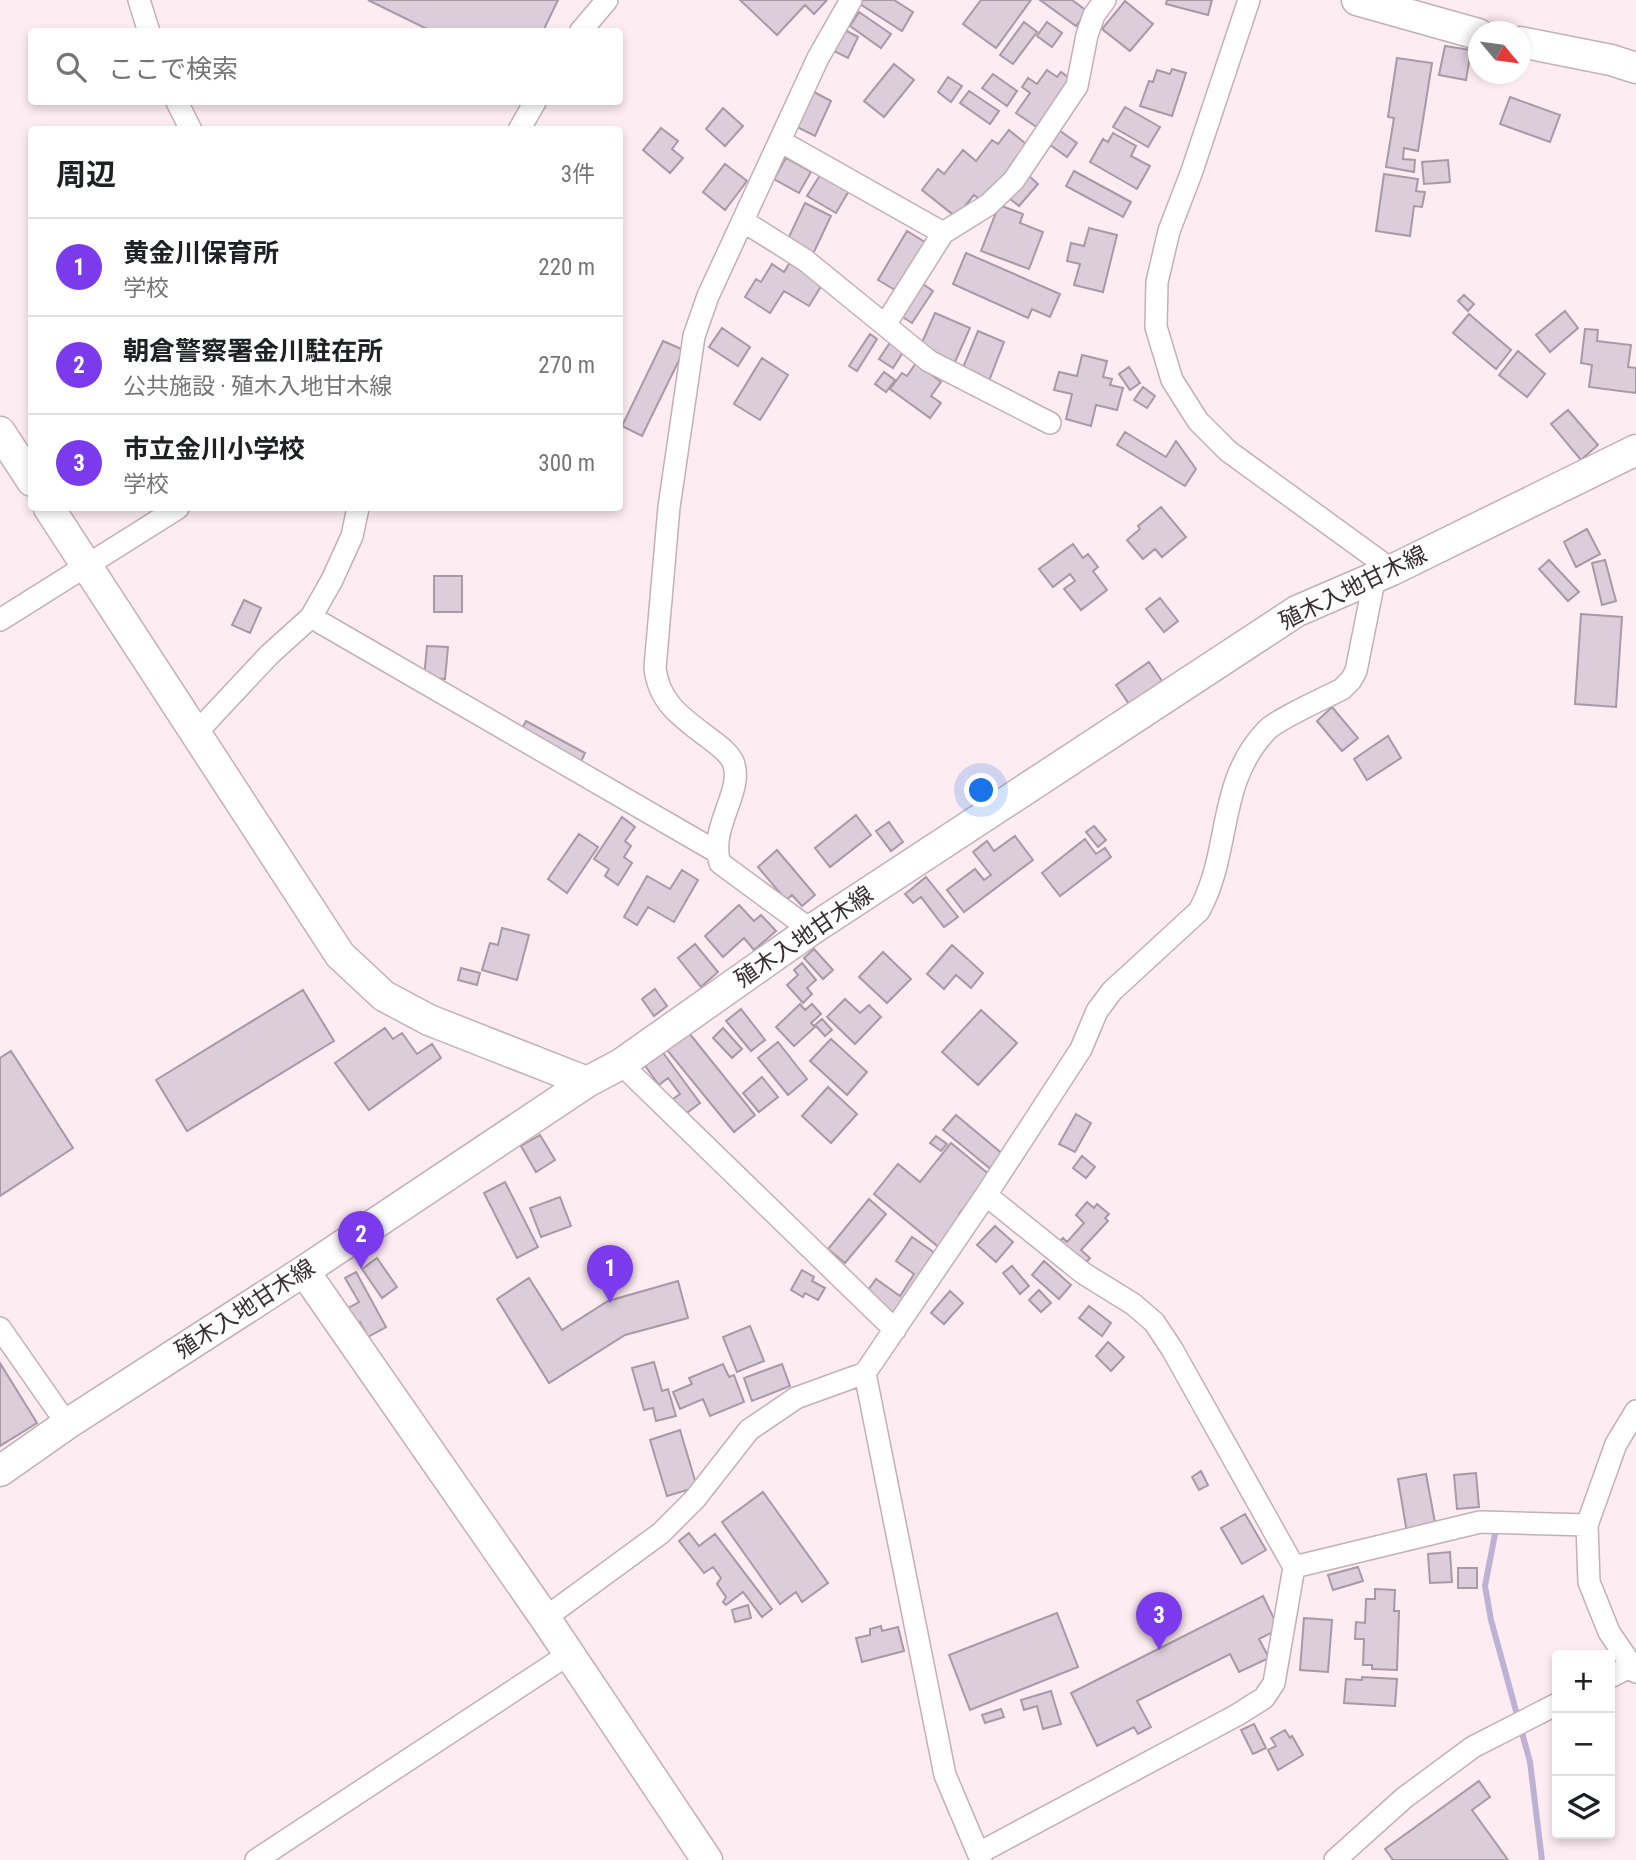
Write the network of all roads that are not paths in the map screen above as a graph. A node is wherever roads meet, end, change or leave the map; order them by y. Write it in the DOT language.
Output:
graph roads {
  1 [pos="139,0"];
  2 [pos="607,0"];
  3 [pos="850,0"];
  4 [pos="1105,0"];
  5 [pos="1249,0"];
  6 [pos="1357,0"];
  7 [pos="148,28"];
  8 [pos="583,28"];
  9 [pos="1468,31"];
  10 [pos="1531,44"];
  11 [pos="1636,68"];
  12 [pos="178,105"];
  13 [pos="533,105"];
  14 [pos="189,126"];
  15 [pos="521,126"];
  16 [pos="780,141"];
  17 [pos="743,221"];
  18 [pos="943,233"];
  19 [pos="885,325"];
  20 [pos="1050,423"];
  21 [pos="0,432"];
  22 [pos="1636,450"];
  23 [pos="28,475"];
  24 [pos="50,511"];
  25 [pos="173,511"];
  26 [pos="357,511"];
  27 [pos="87,567"];
  28 [pos="1383,573"];
  29 [pos="311,617"];
  30 [pos="0,620"];
  31 [pos="196,733"];
  32 [pos="716,852"];
  33 [pos="811,930"];
  34 [pos="621,1064"];
  35 [pos="587,1082"];
  36 [pos="986,1195"];
  37 [pos="304,1271"];
  38 [pos="0,1328"];
  39 [pos="895,1330"];
  40 [pos="865,1373"];
  41 [pos="1636,1411"];
  42 [pos="67,1424"];
  43 [pos="0,1471"];
  44 [pos="1587,1525"];
  45 [pos="1294,1567"];
  46 [pos="545,1618"];
  47 [pos="569,1654"];
  48 [pos="1634,1667"];
  49 [pos="1615,1675"];
  50 [pos="1552,1707"];
  51 [pos="980,1857"];
  52 [pos="256,1860"];
  53 [pos="707,1860"];
  54 [pos="1335,1860"];
  1 -- 7 [label="street"];
  2 -- 8 [label="street"];
  3 -- 16 [label="street"];
  4 -- 18 [label="street"];
  5 -- 28 [label="street"];
  6 -- 9 [label="main road"];
  10 -- 11 [label="main road"];
  12 -- 14 [label="street"];
  13 -- 15 [label="street"];
  16 -- 17 [label="street"];
  16 -- 18 [label="street"];
  17 -- 19 [label="street"];
  17 -- 32 [label="street"];
  18 -- 19 [label="street"];
  19 -- 20 [label="street"];
  21 -- 23 [label="main road"];
  22 -- 28 [label="main road, 殖木入地甘木線"];
  24 -- 27 [label="main road"];
  25 -- 27 [label="street"];
  26 -- 29 [label="street"];
  27 -- 30 [label="street"];
  27 -- 31 [label="main road"];
  28 -- 33 [label="main road, 殖木入地甘木線"];
  28 -- 36 [label="street"];
  29 -- 31 [label="street"];
  29 -- 32 [label="street"];
  31 -- 35 [label="main road"];
  32 -- 33 [label="street"];
  33 -- 34 [label="main road, 殖木入地甘木線"];
  34 -- 35 [label="main road, 殖木入地甘木線"];
  34 -- 39 [label="street"];
  35 -- 37 [label="main road, 殖木入地甘木線"];
  36 -- 39 [label="street"];
  36 -- 45 [label="street"];
  37 -- 42 [label="main road, 殖木入地甘木線"];
  37 -- 46 [label="main road"];
  38 -- 42 [label="street"];
  39 -- 40 [label="street"];
  40 -- 46 [label="street"];
  40 -- 51 [label="street"];
  41 -- 44 [label="street"];
  42 -- 43 [label="main road, 殖木入地甘木線"];
  44 -- 45 [label="street"];
  44 -- 48 [label="street"];
  45 -- 51 [label="street"];
  46 -- 47 [label="main road"];
  47 -- 52 [label="street"];
  47 -- 53 [label="main road"];
  48 -- 49 [label="street"];
  50 -- 54 [label="street"];
}
